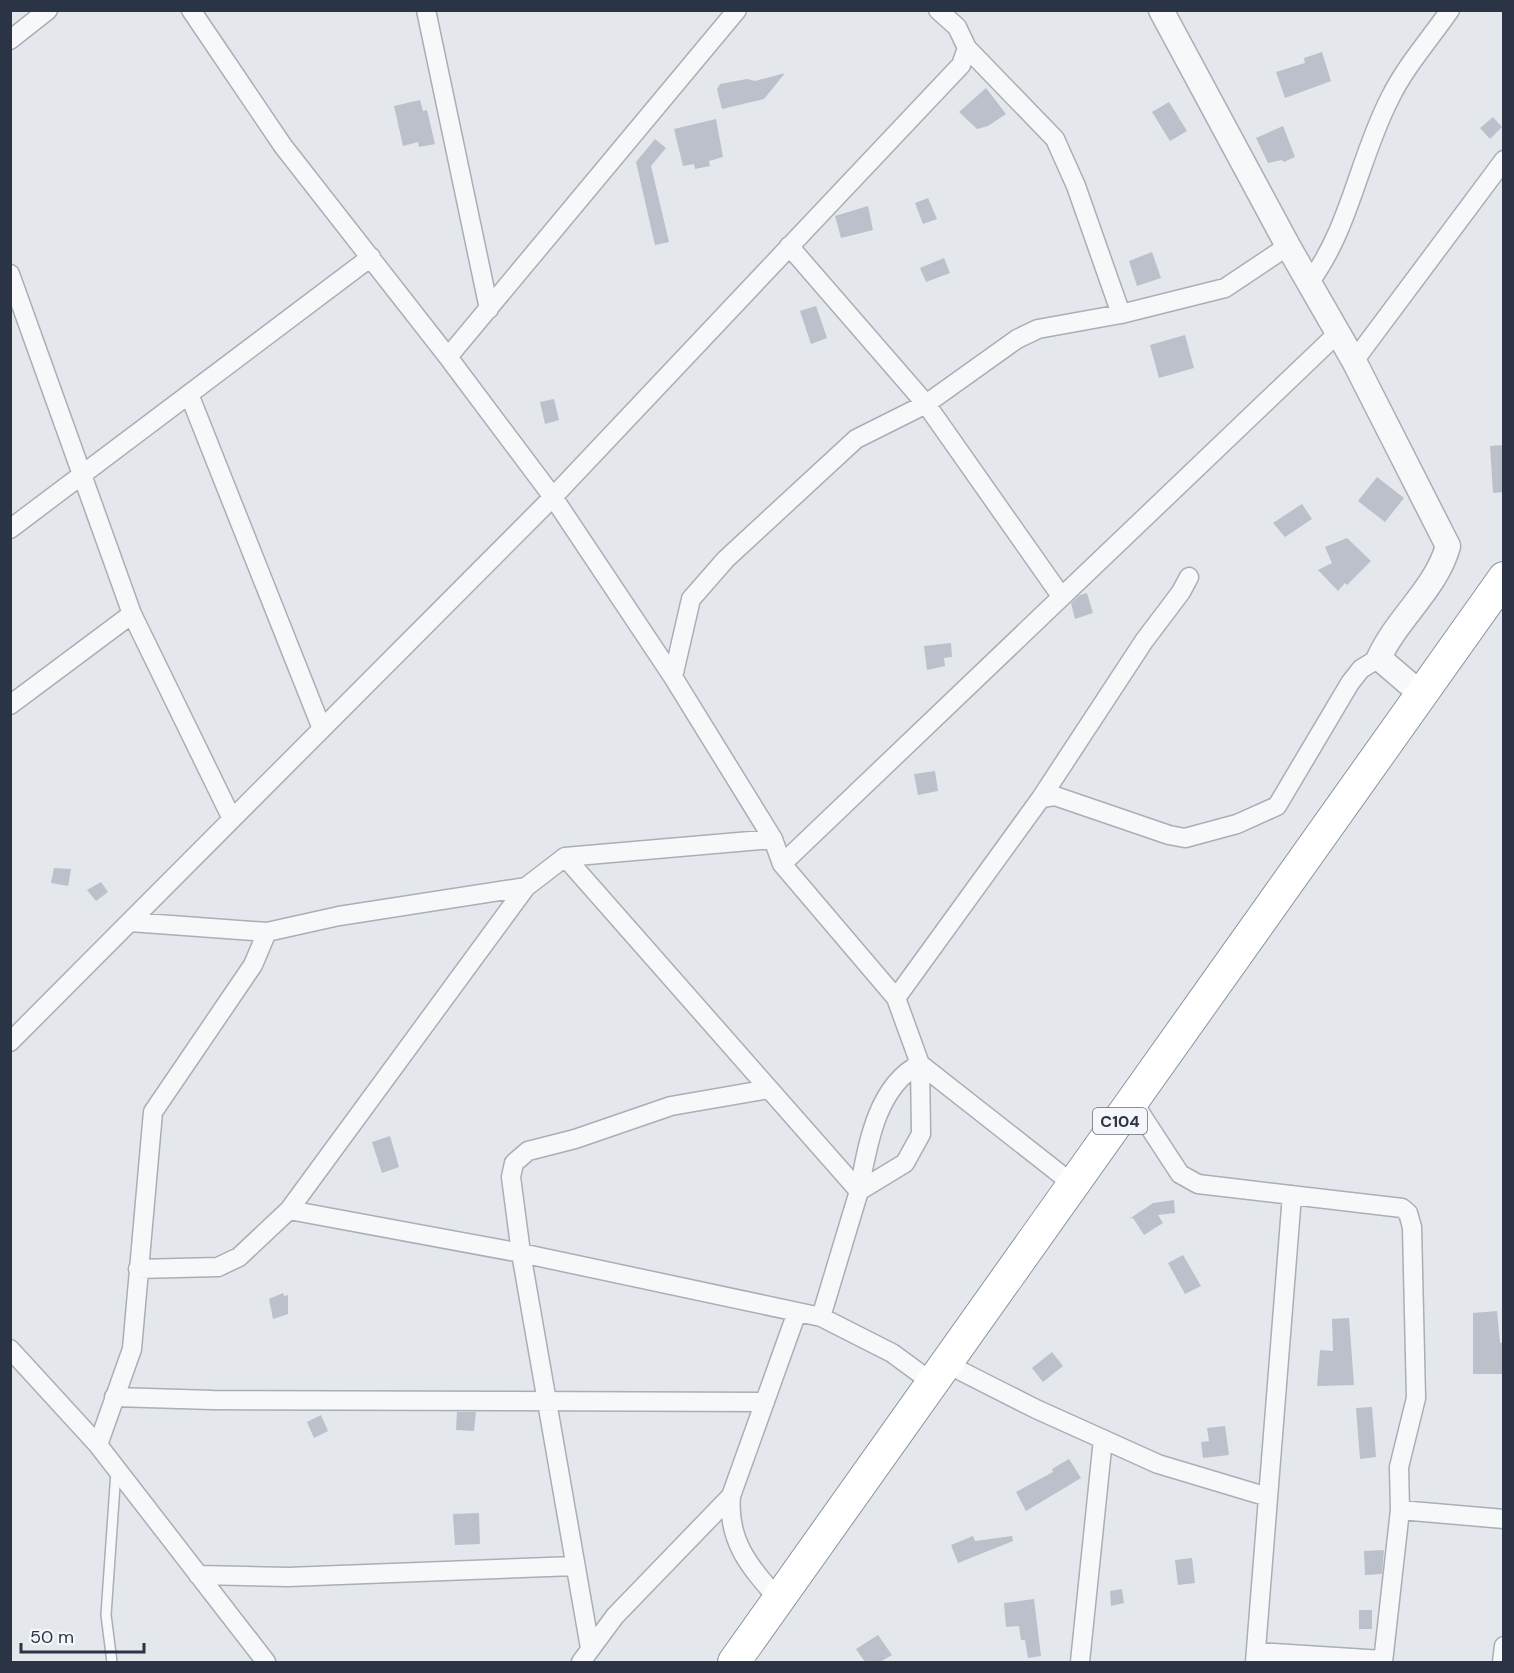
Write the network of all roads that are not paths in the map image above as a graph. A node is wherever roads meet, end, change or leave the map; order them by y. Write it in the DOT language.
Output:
graph roads {
  1 [pos="48,10"];
  2 [pos="192,10"];
  3 [pos="426,10"];
  4 [pos="737,10"];
  5 [pos="938,10"];
  6 [pos="1161,10"];
  7 [pos="1450,10"];
  8 [pos="10,40"];
  9 [pos="967,48"];
  10 [pos="1503,160"];
  11 [pos="789,246"];
  12 [pos="1288,246"];
  13 [pos="371,257"];
  14 [pos="10,274"];
  15 [pos="1309,283"];
  16 [pos="489,309"];
  17 [pos="1121,314"];
  18 [pos="1338,333"];
  19 [pos="448,357"];
  20 [pos="1354,362"];
  21 [pos="189,394"];
  22 [pos="926,404"];
  23 [pos="84,474"];
  24 [pos="553,497"];
  25 [pos="10,529"];
  26 [pos="1189,577"];
  27 [pos="1503,578"];
  28 [pos="1061,596"];
  29 [pos="132,614"];
  30 [pos="1379,658"];
  31 [pos="674,677"];
  32 [pos="1421,694"];
  33 [pos="10,705"];
  34 [pos="322,729"];
  35 [pos="1041,798"];
  36 [pos="232,819"];
  37 [pos="773,839"];
  38 [pos="565,856"];
  39 [pos="782,864"];
  40 [pos="526,887"];
  41 [pos="130,922"];
  42 [pos="267,932"];
  43 [pos="896,998"];
  44 [pos="10,1042"];
  45 [pos="920,1064"];
  46 [pos="769,1089"];
  47 [pos="1133,1102"];
  48 [pos="1074,1185"];
  49 [pos="859,1191"];
  50 [pos="1292,1195"];
  51 [pos="289,1210"];
  52 [pos="521,1253"];
  53 [pos="138,1269"];
  54 [pos="797,1312"];
  55 [pos="822,1317"];
  56 [pos="10,1349"];
  57 [pos="940,1373"];
  58 [pos="114,1397"];
  59 [pos="545,1400"];
  60 [pos="765,1402"];
  61 [pos="1103,1439"];
  62 [pos="98,1445"];
  63 [pos="116,1468"];
  64 [pos="731,1496"];
  65 [pos="1268,1497"];
  66 [pos="1400,1510"];
  67 [pos="1503,1519"];
  68 [pos="575,1566"];
  69 [pos="198,1575"];
  70 [pos="779,1600"];
  71 [pos="1503,1646"];
  72 [pos="585,1655"];
  73 [pos="1255,1657"];
  74 [pos="738,1661"];
  75 [pos="1383,1661"];
  76 [pos="112,1662"];
  77 [pos="266,1662"];
  78 [pos="1080,1662"];
  79 [pos="1502,1662"];
  1 -- 8 [label="street"];
  2 -- 13 [label="street"];
  3 -- 16 [label="street"];
  4 -- 16 [label="street"];
  5 -- 9 [label="street"];
  6 -- 12 [label="street"];
  7 -- 15 [label="street"];
  9 -- 11 [label="street"];
  9 -- 17 [label="street"];
  10 -- 20 [label="street"];
  11 -- 22 [label="street"];
  11 -- 24 [label="street"];
  12 -- 15 [label="street"];
  12 -- 17 [label="street"];
  13 -- 19 [label="street"];
  13 -- 21 [label="street"];
  14 -- 23 [label="street"];
  15 -- 18 [label="street"];
  16 -- 19 [label="street"];
  17 -- 22 [label="street"];
  18 -- 20 [label="street"];
  18 -- 28 [label="street"];
  19 -- 24 [label="street"];
  20 -- 30 [label="street"];
  21 -- 23 [label="street"];
  21 -- 34 [label="street"];
  22 -- 28 [label="street"];
  22 -- 31 [label="street"];
  23 -- 25 [label="street"];
  23 -- 29 [label="street"];
  24 -- 31 [label="street"];
  24 -- 34 [label="street"];
  26 -- 35 [label="street"];
  27 -- 32 [label="highway, C104"];
  28 -- 39 [label="street"];
  29 -- 33 [label="street"];
  29 -- 36 [label="street"];
  30 -- 32 [label="street"];
  30 -- 35 [label="street"];
  31 -- 37 [label="street"];
  32 -- 47 [label="highway, C104"];
  34 -- 36 [label="street"];
  35 -- 43 [label="street"];
  36 -- 41 [label="street"];
  37 -- 38 [label="street"];
  37 -- 39 [label="street"];
  38 -- 40 [label="street"];
  38 -- 46 [label="street"];
  39 -- 43 [label="street"];
  40 -- 42 [label="street"];
  40 -- 51 [label="street"];
  41 -- 42 [label="street"];
  41 -- 44 [label="street"];
  42 -- 53 [label="street"];
  43 -- 45 [label="street"];
  45 -- 48 [label="street"];
  45 -- 49 [label="street"];
  45 -- 49 [label="street"];
  46 -- 49 [label="street"];
  46 -- 52 [label="street"];
  47 -- 48 [label="highway, C104"];
  47 -- 50 [label="street"];
  48 -- 57 [label="highway, C104"];
  49 -- 55 [label="street"];
  50 -- 65 [label="street"];
  50 -- 66 [label="street"];
  51 -- 52 [label="street"];
  51 -- 53 [label="street"];
  52 -- 54 [label="street"];
  52 -- 59 [label="street"];
  53 -- 58 [label="street"];
  54 -- 55 [label="street"];
  54 -- 60 [label="street"];
  55 -- 57 [label="street"];
  56 -- 62 [label="street"];
  57 -- 61 [label="street"];
  57 -- 70 [label="highway, C104"];
  58 -- 59 [label="street"];
  58 -- 62 [label="street"];
  59 -- 60 [label="street"];
  59 -- 68 [label="street"];
  60 -- 64 [label="street"];
  61 -- 65 [label="street"];
  61 -- 78 [label="street"];
  62 -- 63 [label="street"];
  63 -- 69 [label="street"];
  63 -- 76 [label="lane"];
  64 -- 70 [label="street"];
  64 -- 72 [label="street"];
  65 -- 73 [label="street"];
  66 -- 67 [label="street"];
  66 -- 75 [label="street"];
  68 -- 69 [label="street"];
  68 -- 72 [label="street"];
  69 -- 77 [label="street"];
  70 -- 74 [label="highway, C104"];
  71 -- 79 [label="street"];
  73 -- 75 [label="street"];
}
